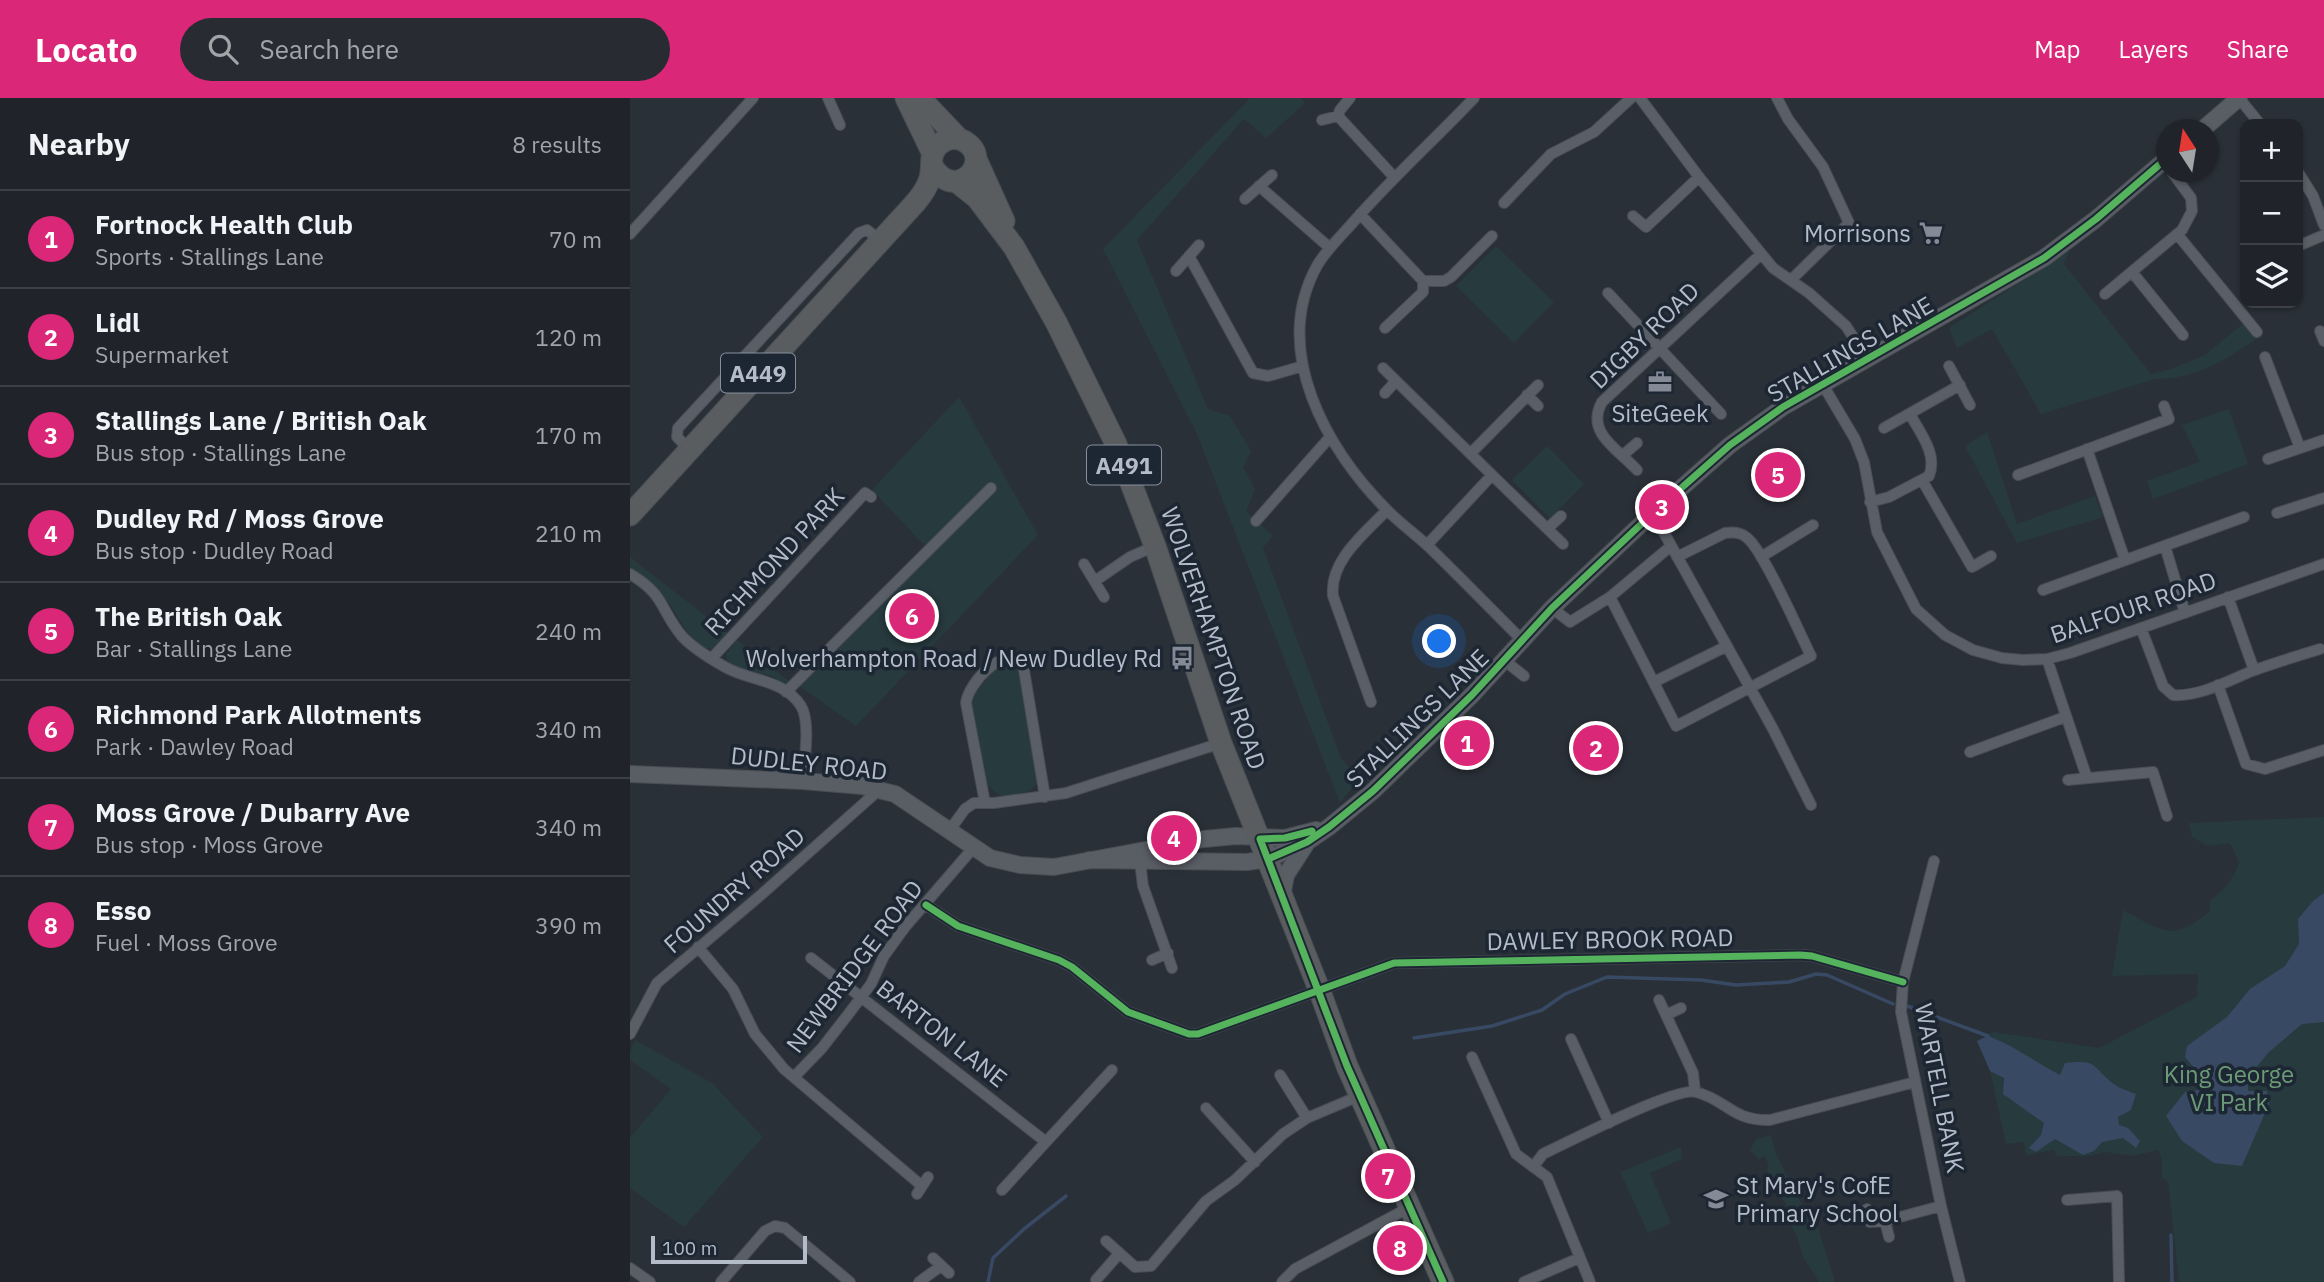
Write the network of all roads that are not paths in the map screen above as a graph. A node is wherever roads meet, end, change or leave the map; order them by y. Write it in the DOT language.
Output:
graph roads {
  1 [pos="752,98"];
  2 [pos="828,98"];
  3 [pos="906,98"];
  4 [pos="920,98"];
  5 [pos="1350,98"];
  6 [pos="1474,98"];
  7 [pos="1631,98"];
  8 [pos="1640,98"];
  9 [pos="1777,98"];
  10 [pos="2239,98"];
  11 [pos="1338,116"];
  12 [pos="2215,119"];
  13 [pos="2256,119"];
  14 [pos="1322,120"];
  15 [pos="840,125"];
  16 [pos="959,139"];
  17 [pos="976,159"];
  18 [pos="933,160"];
  19 [pos="2156,173"];
  20 [pos="1272,175"];
  21 [pos="1394,177"];
  22 [pos="1699,177"];
  23 [pos="2303,180"];
  24 [pos="956,182"];
  25 [pos="2180,182"];
  26 [pos="1259,186"];
  27 [pos="1245,200"];
  28 [pos="1504,203"];
  29 [pos="1360,214"];
  30 [pos="1633,216"];
  31 [pos="2324,225"];
  32 [pos="630,234"];
  33 [pos="2177,234"];
  34 [pos="2324,235"];
  35 [pos="1492,236"];
  36 [pos="885,237"];
  37 [pos="1199,245"];
  38 [pos="2300,245"];
  39 [pos="1014,247"];
  40 [pos="1330,248"];
  41 [pos="1761,254"];
  42 [pos="1189,256"];
  43 [pos="1177,271"];
  44 [pos="2132,272"];
  45 [pos="1791,280"];
  46 [pos="1423,281"];
  47 [pos="1608,293"];
  48 [pos="2105,294"];
  49 [pos="1385,328"];
  50 [pos="2257,332"];
  51 [pos="2183,335"];
  52 [pos="1658,349"];
  53 [pos="2265,357"];
  54 [pos="1868,360"];
  55 [pos="1303,366"];
  56 [pos="1949,366"];
  57 [pos="1383,368"];
  58 [pos="1396,381"];
  59 [pos="1538,385"];
  60 [pos="1823,385"];
  61 [pos="1960,386"];
  62 [pos="1385,393"];
  63 [pos="1527,396"];
  64 [pos="1970,405"];
  65 [pos="1538,406"];
  66 [pos="2164,406"];
  67 [pos="1910,414"];
  68 [pos="1721,415"];
  69 [pos="1884,428"];
  70 [pos="1330,437"];
  71 [pos="2324,440"];
  72 [pos="1637,443"];
  73 [pos="2300,448"];
  74 [pos="2087,449"];
  75 [pos="1471,453"];
  76 [pos="1623,455"];
  77 [pos="2268,459"];
  78 [pos="1637,470"];
  79 [pos="1492,475"];
  80 [pos="2018,475"];
  81 [pos="1922,480"];
  82 [pos="991,488"];
  83 [pos="866,493"];
  84 [pos="2324,498"];
  85 [pos="1870,502"];
  86 [pos="1387,510"];
  87 [pos="1653,513"];
  88 [pos="2277,513"];
  89 [pos="630,515"];
  90 [pos="1561,516"];
  91 [pos="2244,517"];
  92 [pos="1256,521"];
  93 [pos="1813,525"];
  94 [pos="1548,528"];
  95 [pos="1563,544"];
  96 [pos="1427,545"];
  97 [pos="1671,545"];
  98 [pos="1155,546"];
  99 [pos="2165,546"];
  100 [pos="1991,555"];
  101 [pos="1677,557"];
  102 [pos="1761,557"];
  103 [pos="2124,560"];
  104 [pos="1084,564"];
  105 [pos="2324,564"];
  106 [pos="630,574"];
  107 [pos="1095,581"];
  108 [pos="2043,590"];
  109 [pos="1104,597"];
  110 [pos="1610,597"];
  111 [pos="2228,597"];
  112 [pos="1552,608"];
  113 [pos="2185,612"];
  114 [pos="2141,628"];
  115 [pos="1522,640"];
  116 [pos="1727,646"];
  117 [pos="2320,649"];
  118 [pos="712,658"];
  119 [pos="2047,659"];
  120 [pos="1504,660"];
  121 [pos="2254,670"];
  122 [pos="1524,676"];
  123 [pos="1654,682"];
  124 [pos="2218,685"];
  125 [pos="1750,688"];
  126 [pos="786,692"];
  127 [pos="1371,702"];
  128 [pos="2065,717"];
  129 [pos="1221,744"];
  130 [pos="2324,750"];
  131 [pos="1970,752"];
  132 [pos="630,774"];
  133 [pos="2087,778"];
  134 [pos="2068,780"];
  135 [pos="803,781"];
  136 [pos="880,789"];
  137 [pos="1045,797"];
  138 [pos="1243,798"];
  139 [pos="985,803"];
  140 [pos="1811,805"];
  141 [pos="2166,816"];
  142 [pos="1329,827"];
  143 [pos="949,831"];
  144 [pos="1216,838"];
  145 [pos="1260,839"];
  146 [pos="1307,842"];
  147 [pos="974,847"];
  148 [pos="1268,859"];
  149 [pos="1088,860"];
  150 [pos="1934,861"];
  151 [pos="1140,862"];
  152 [pos="1282,897"];
  153 [pos="926,905"];
  154 [pos="698,947"];
  155 [pos="1168,953"];
  156 [pos="811,957"];
  157 [pos="1152,960"];
  158 [pos="1172,968"];
  159 [pos="1903,982"];
  160 [pos="1319,989"];
  161 [pos="861,997"];
  162 [pos="1659,1000"];
  163 [pos="1681,1008"];
  164 [pos="1666,1015"];
  165 [pos="630,1034"];
  166 [pos="1571,1039"];
  167 [pos="1473,1057"];
  168 [pos="1112,1070"];
  169 [pos="1280,1075"];
  170 [pos="794,1077"];
  171 [pos="1914,1082"];
  172 [pos="1695,1091"];
  173 [pos="1359,1096"];
  174 [pos="1206,1108"];
  175 [pos="1307,1118"];
  176 [pos="1609,1123"];
  177 [pos="1046,1142"];
  178 [pos="1255,1162"];
  179 [pos="1533,1167"];
  180 [pos="922,1186"];
  181 [pos="1002,1190"];
  182 [pos="2067,1200"];
  183 [pos="1941,1206"];
  184 [pos="1409,1207"];
  185 [pos="1867,1209"];
  186 [pos="1885,1221"];
  187 [pos="1889,1237"];
  188 [pos="1105,1241"];
  189 [pos="1118,1255"];
  190 [pos="1579,1258"];
  191 [pos="941,1266"];
  192 [pos="630,1268"];
  193 [pos="1096,1280"];
  194 [pos="650,1282"];
  195 [pos="721,1282"];
  196 [pos="850,1282"];
  197 [pos="919,1282"];
  198 [pos="1282,1282"];
  199 [pos="1443,1282"];
  200 [pos="1524,1282"];
  201 [pos="1590,1282"];
  202 [pos="1961,1282"];
  203 [pos="2119,1282"];
  1 -- 32 [label="street"];
  2 -- 15 [label="street"];
  3 -- 18 [label="highway"];
  4 -- 16 [label="highway"];
  5 -- 11 [label="street"];
  6 -- 21 [label="street"];
  7 -- 28 [label="street"];
  8 -- 22 [label="street"];
  9 -- 45 [label="street"];
  10 -- 12 [label="main road"];
  10 -- 13 [label="street"];
  11 -- 14 [label="street"];
  11 -- 21 [label="street"];
  16 -- 17 [label="highway"];
  16 -- 18 [label="highway"];
  17 -- 24 [label="highway"];
  17 -- 39 [label="highway, WOLVERHAMPTON ROAD / A491"];
  18 -- 24 [label="highway"];
  18 -- 36 [label="highway, A449"];
  19 -- 54 [label="main road, STALLINGS LANE"];
  20 -- 26 [label="street"];
  21 -- 29 [label="street"];
  22 -- 30 [label="street"];
  22 -- 41 [label="street"];
  23 -- 31 [label="street"];
  24 -- 36 [label="highway, A449"];
  24 -- 39 [label="highway, WOLVERHAMPTON ROAD / A491"];
  25 -- 33 [label="street"];
  26 -- 27 [label="street"];
  26 -- 40 [label="street"];
  29 -- 40 [label="street"];
  29 -- 46 [label="street"];
  33 -- 44 [label="street"];
  33 -- 50 [label="street"];
  34 -- 38 [label="street"];
  35 -- 46 [label="street"];
  36 -- 89 [label="highway, A449"];
  37 -- 42 [label="street"];
  39 -- 98 [label="highway, WOLVERHAMPTON ROAD / A491"];
  40 -- 55 [label="street"];
  41 -- 45 [label="street"];
  41 -- 52 [label="street, DIGBY ROAD"];
  42 -- 43 [label="street"];
  42 -- 55 [label="street"];
  44 -- 48 [label="street"];
  44 -- 51 [label="street"];
  45 -- 54 [label="street"];
  46 -- 49 [label="street"];
  47 -- 52 [label="street"];
  52 -- 68 [label="street"];
  52 -- 76 [label="street, DIGBY ROAD"];
  53 -- 73 [label="street"];
  54 -- 60 [label="main road, STALLINGS LANE"];
  55 -- 70 [label="street"];
  56 -- 61 [label="street"];
  57 -- 58 [label="street"];
  58 -- 62 [label="street"];
  58 -- 75 [label="street"];
  59 -- 63 [label="street"];
  60 -- 85 [label="street, BALFOUR ROAD"];
  60 -- 87 [label="main road, STALLINGS LANE"];
  61 -- 64 [label="street"];
  61 -- 67 [label="street"];
  63 -- 65 [label="street"];
  63 -- 75 [label="street"];
  66 -- 74 [label="street"];
  67 -- 69 [label="street"];
  67 -- 81 [label="street"];
  70 -- 86 [label="street"];
  70 -- 92 [label="street"];
  71 -- 73 [label="street"];
  72 -- 76 [label="street"];
  73 -- 77 [label="street"];
  74 -- 80 [label="street"];
  74 -- 103 [label="street"];
  75 -- 79 [label="street"];
  76 -- 78 [label="street, DIGBY ROAD"];
  79 -- 94 [label="street"];
  79 -- 96 [label="street"];
  81 -- 85 [label="street"];
  81 -- 100 [label="street"];
  82 -- 126 [label="street"];
  83 -- 118 [label="street, RICHMOND PARK"];
  84 -- 88 [label="street"];
  85 -- 119 [label="street, BALFOUR ROAD"];
  86 -- 96 [label="street"];
  86 -- 127 [label="street"];
  87 -- 97 [label="street"];
  87 -- 112 [label="main road, STALLINGS LANE"];
  90 -- 94 [label="street"];
  91 -- 99 [label="street"];
  93 -- 102 [label="street"];
  94 -- 95 [label="street"];
  96 -- 115 [label="street"];
  97 -- 101 [label="street"];
  97 -- 110 [label="street"];
  98 -- 107 [label="street"];
  98 -- 129 [label="highway, WOLVERHAMPTON ROAD / A491"];
  99 -- 103 [label="street"];
  99 -- 113 [label="street"];
  101 -- 102 [label="street"];
  101 -- 116 [label="street"];
  102 -- 125 [label="street"];
  103 -- 108 [label="street"];
  104 -- 107 [label="street"];
  105 -- 111 [label="street, BALFOUR ROAD"];
  106 -- 118 [label="street"];
  107 -- 109 [label="street"];
  110 -- 112 [label="street"];
  110 -- 123 [label="street"];
  111 -- 113 [label="street, BALFOUR ROAD"];
  111 -- 121 [label="street"];
  112 -- 115 [label="main road, STALLINGS LANE"];
  113 -- 114 [label="street, BALFOUR ROAD"];
  114 -- 119 [label="street, BALFOUR ROAD"];
  114 -- 124 [label="street"];
  115 -- 120 [label="main road, STALLINGS LANE"];
  116 -- 123 [label="street"];
  116 -- 125 [label="street"];
  117 -- 121 [label="street"];
  118 -- 126 [label="street"];
  119 -- 128 [label="street"];
  120 -- 122 [label="street"];
  120 -- 142 [label="main road, STALLINGS LANE"];
  121 -- 124 [label="street"];
  123 -- 125 [label="street"];
  124 -- 130 [label="street"];
  125 -- 140 [label="street"];
  126 -- 135 [label="street"];
  128 -- 131 [label="street"];
  128 -- 133 [label="street"];
  129 -- 137 [label="street"];
  129 -- 138 [label="highway, WOLVERHAMPTON ROAD / A491"];
  132 -- 135 [label="main road, DUDLEY ROAD"];
  133 -- 134 [label="street"];
  133 -- 141 [label="street"];
  135 -- 136 [label="main road, DUDLEY ROAD"];
  136 -- 143 [label="main road, DUDLEY ROAD"];
  136 -- 154 [label="street, FOUNDRY ROAD"];
  137 -- 139 [label="street"];
  137 -- 139 [label="street"];
  138 -- 144 [label="main road"];
  138 -- 145 [label="highway, WOLVERHAMPTON ROAD / A491"];
  139 -- 143 [label="street"];
  142 -- 145 [label="main road, STALLINGS LANE"];
  142 -- 146 [label="main road, STALLINGS LANE"];
  143 -- 147 [label="main road, DUDLEY ROAD"];
  144 -- 145 [label="main road, DUDLEY ROAD"];
  144 -- 149 [label="main road, DUDLEY ROAD"];
  145 -- 148 [label="highway, WOLVERHAMPTON ROAD / A491"];
  146 -- 148 [label="main road, STALLINGS LANE"];
  146 -- 152 [label="main road"];
  147 -- 149 [label="main road, DUDLEY ROAD"];
  147 -- 153 [label="street, NEWBRIDGE ROAD"];
  148 -- 151 [label="main road, DUDLEY ROAD"];
  148 -- 152 [label="highway, A491"];
  149 -- 151 [label="main road, DUDLEY ROAD"];
  150 -- 159 [label="street, WARTELL BANK"];
  151 -- 155 [label="street"];
  152 -- 160 [label="highway, A491"];
  153 -- 160 [label="street, DAWLEY BROOK ROAD"];
  153 -- 161 [label="street, NEWBRIDGE ROAD"];
  154 -- 165 [label="street, FOUNDRY ROAD"];
  154 -- 170 [label="street"];
  155 -- 157 [label="street"];
  155 -- 158 [label="street"];
  156 -- 161 [label="street, BARTON LANE"];
  159 -- 160 [label="street, DAWLEY BROOK ROAD"];
  159 -- 171 [label="street, WARTELL BANK"];
  160 -- 173 [label="highway, A491"];
  161 -- 170 [label="street, NEWBRIDGE ROAD"];
  161 -- 177 [label="street, BARTON LANE"];
  162 -- 164 [label="street"];
  163 -- 164 [label="street"];
  164 -- 172 [label="street"];
  166 -- 176 [label="street"];
  167 -- 179 [label="street"];
  168 -- 177 [label="street"];
  169 -- 175 [label="street"];
  170 -- 180 [label="street"];
  171 -- 172 [label="street"];
  171 -- 183 [label="street, WARTELL BANK"];
  172 -- 176 [label="street"];
  173 -- 175 [label="street"];
  173 -- 184 [label="highway, A491"];
  174 -- 178 [label="street"];
  175 -- 178 [label="street"];
  176 -- 179 [label="street"];
  177 -- 181 [label="street"];
  178 -- 189 [label="street"];
  179 -- 190 [label="street"];
  182 -- 203 [label="street"];
  183 -- 186 [label="street"];
  183 -- 202 [label="street, WARTELL BANK"];
  184 -- 198 [label="street"];
  184 -- 199 [label="highway, A491"];
  185 -- 186 [label="street"];
  186 -- 187 [label="street"];
  188 -- 189 [label="street"];
  189 -- 193 [label="street"];
  190 -- 200 [label="street"];
  190 -- 201 [label="street"];
  191 -- 197 [label="street"];
  192 -- 194 [label="street"];
  195 -- 196 [label="street"];
}
